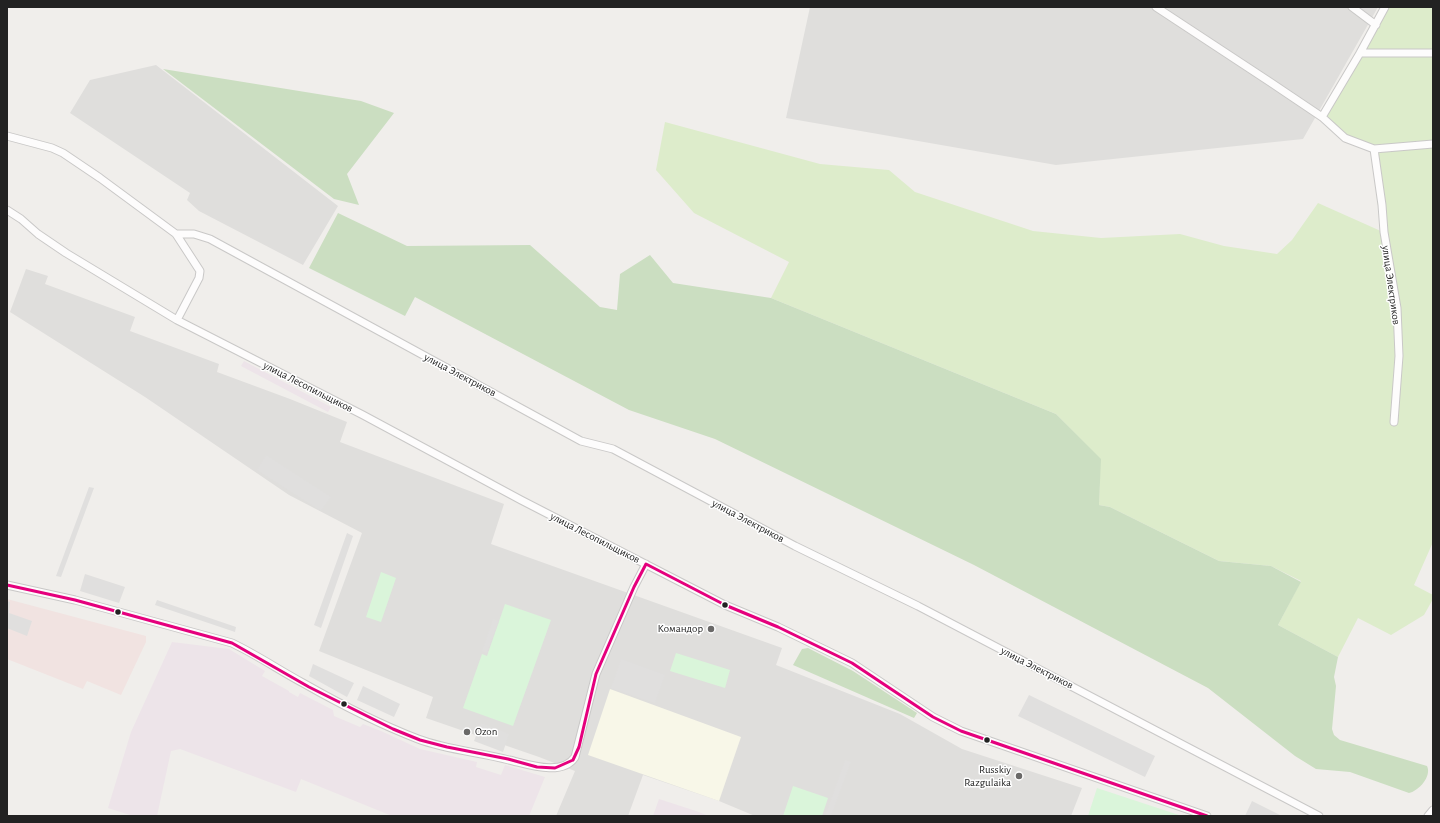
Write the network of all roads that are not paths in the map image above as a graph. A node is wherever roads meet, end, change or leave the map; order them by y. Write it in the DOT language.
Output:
graph roads {
  1 [pos="1352,7"];
  2 [pos="1386,7"];
  3 [pos="1161,8"];
  4 [pos="1376,25"];
  5 [pos="1360,53"];
  6 [pos="1433,53"];
  7 [pos="1322,117"];
  8 [pos="7,136"];
  9 [pos="1433,144"];
  10 [pos="1374,149"];
  11 [pos="7,210"];
  12 [pos="176,234"];
  13 [pos="177,320"];
  14 [pos="1394,422"];
  15 [pos="646,564"];
  16 [pos="7,585"];
  17 [pos="1433,810"];
  18 [pos="1207,816"];
  19 [pos="1320,816"];
  20 [pos="1428,816"];
  1 -- 4 [label="street"];
  2 -- 4 [label="street"];
  3 -- 7 [label="street"];
  4 -- 5 [label="street"];
  5 -- 6 [label="street"];
  5 -- 7 [label="street"];
  7 -- 10 [label="street"];
  8 -- 12 [label="street"];
  9 -- 10 [label="street"];
  10 -- 14 [label="street, улица Электриков"];
  11 -- 13 [label="street, улица Лесопильщиков"];
  12 -- 13 [label="street"];
  12 -- 19 [label="street, улица Электриков"];
  13 -- 15 [label="street, улица Лесопильщиков"];
  15 -- 16 [label="street"];
  15 -- 18 [label="street, улица Лесопильщиков"];
  17 -- 20 [label="street"];
}
